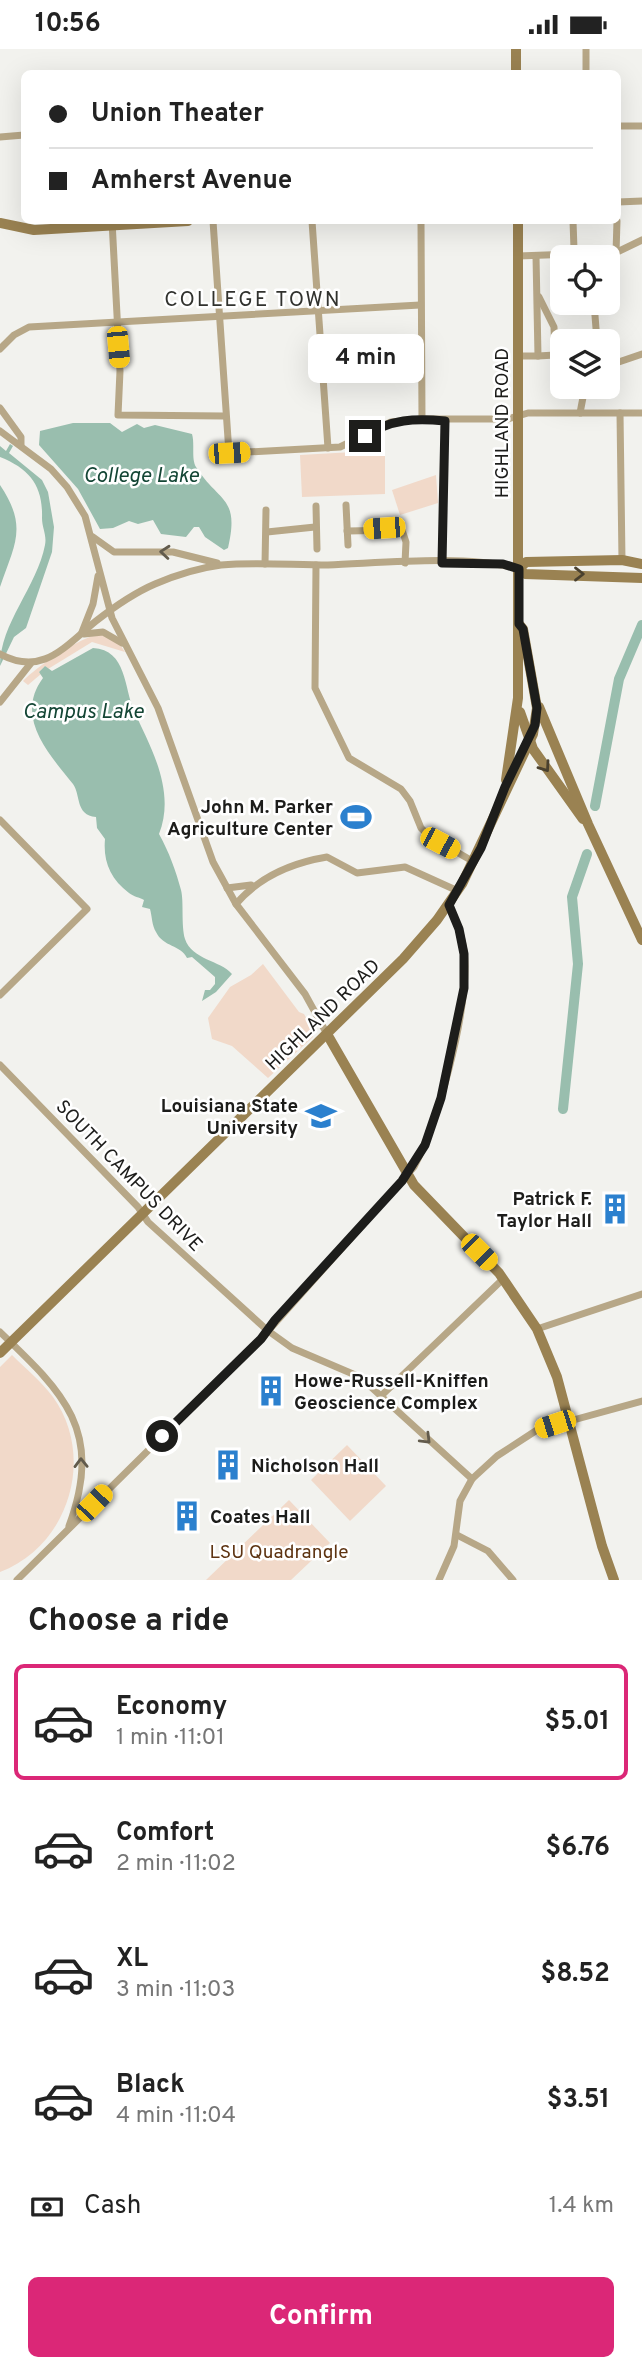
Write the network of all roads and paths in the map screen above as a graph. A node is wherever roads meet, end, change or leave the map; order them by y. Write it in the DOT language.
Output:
graph roads {
  1 [pos="516,49"];
  2 [pos="586,49"];
  3 [pos="516,70"];
  4 [pos="586,70"];
  5 [pos="621,126"];
  6 [pos="642,126"];
  7 [pos="21,135"];
  8 [pos="0,137"];
  9 [pos="642,201"];
  10 [pos="621,202"];
  11 [pos="0,223"];
  12 [pos="92,224"];
  13 [pos="112,224"];
  14 [pos="213,224"];
  15 [pos="312,224"];
  16 [pos="421,224"];
  17 [pos="518,224"];
  18 [pos="573,224"];
  19 [pos="617,224"];
  20 [pos="642,240"];
  21 [pos="574,245"];
  22 [pos="616,245"];
  23 [pos="620,251"];
  24 [pos="550,255"];
  25 [pos="518,256"];
  26 [pos="536,256"];
  27 [pos="537,293"];
  28 [pos="420,305"];
  29 [pos="319,311"];
  30 [pos="217,316"];
  31 [pos="116,324"];
  32 [pos="0,349"];
  33 [pos="642,354"];
  34 [pos="519,356"];
  35 [pos="538,356"];
  36 [pos="620,362"];
  37 [pos="583,399"];
  38 [pos="0,408"];
  39 [pos="580,413"];
  40 [pos="620,413"];
  41 [pos="642,413"];
  42 [pos="224,416"];
  43 [pos="519,416"];
  44 [pos="422,419"];
  45 [pos="445,421"];
  46 [pos="0,431"];
  47 [pos="21,445"];
  48 [pos="328,448"];
  49 [pos="346,505"];
  50 [pos="316,506"];
  51 [pos="266,510"];
  52 [pos="315,527"];
  53 [pos="347,531"];
  54 [pos="267,532"];
  55 [pos="92,537"];
  56 [pos="348,545"];
  57 [pos="317,549"];
  58 [pos="622,560"];
  59 [pos="405,563"];
  60 [pos="442,563"];
  61 [pos="642,563"];
  62 [pos="265,564"];
  63 [pos="231,565"];
  64 [pos="316,565"];
  65 [pos="519,569"];
  66 [pos="99,572"];
  67 [pos="642,578"];
  68 [pos="111,611"];
  69 [pos="519,624"];
  70 [pos="80,635"];
  71 [pos="125,645"];
  72 [pos="0,654"];
  73 [pos="31,663"];
  74 [pos="0,702"];
  75 [pos="537,702"];
  76 [pos="517,705"];
  77 [pos="529,743"];
  78 [pos="505,787"];
  79 [pos="0,820"];
  80 [pos="588,824"];
  81 [pos="474,862"];
  82 [pos="252,885"];
  83 [pos="227,888"];
  84 [pos="458,891"];
  85 [pos="236,904"];
  86 [pos="449,905"];
  87 [pos="642,940"];
  88 [pos="0,995"];
  89 [pos="327,1034"];
  90 [pos="1,1068"];
  91 [pos="407,1175"];
  92 [pos="143,1214"];
  93 [pos="503,1279"];
  94 [pos="642,1294"];
  95 [pos="537,1329"];
  96 [pos="267,1330"];
  97 [pos="0,1332"];
  98 [pos="11,1342"];
  99 [pos="0,1353"];
  100 [pos="382,1395"];
  101 [pos="642,1401"];
  102 [pos="570,1421"];
  103 [pos="471,1479"];
  104 [pos="68,1529"];
  105 [pos="457,1535"];
  106 [pos="17,1580"];
  107 [pos="439,1580"];
  108 [pos="513,1580"];
  109 [pos="614,1580"];
  1 -- 3 [label="street"];
  2 -- 4 [label="street"];
  5 -- 6 [label="street"];
  7 -- 8 [label="street"];
  9 -- 10 [label="street"];
  11 -- 12 [label="street"];
  13 -- 31 [label="street"];
  14 -- 30 [label="street"];
  15 -- 29 [label="street"];
  16 -- 28 [label="street"];
  17 -- 25 [label="street, HIGHLAND ROAD"];
  18 -- 21 [label="street"];
  19 -- 22 [label="street"];
  20 -- 23 [label="street"];
  24 -- 26 [label="street"];
  25 -- 26 [label="street"];
  25 -- 34 [label="street, HIGHLAND ROAD"];
  26 -- 27 [label="street"];
  27 -- 35 [label="street"];
  27 -- 35 [label="street"];
  28 -- 29 [label="street"];
  28 -- 44 [label="street"];
  29 -- 30 [label="street"];
  29 -- 48 [label="street"];
  30 -- 31 [label="street"];
  30 -- 42 [label="street"];
  31 -- 32 [label="street"];
  31 -- 42 [label="street"];
  33 -- 36 [label="street"];
  34 -- 35 [label="street"];
  34 -- 43 [label="street, HIGHLAND ROAD"];
  37 -- 39 [label="street"];
  38 -- 47 [label="street"];
  39 -- 40 [label="street"];
  39 -- 43 [label="street"];
  40 -- 41 [label="street"];
  40 -- 58 [label="street"];
  42 -- 48 [label="street"];
  43 -- 45 [label="street"];
  43 -- 65 [label="street, HIGHLAND ROAD"];
  44 -- 45 [label="street"];
  44 -- 48 [label="street"];
  45 -- 60 [label="street"];
  46 -- 47 [label="street"];
  47 -- 55 [label="street"];
  49 -- 53 [label="street"];
  50 -- 52 [label="street"];
  51 -- 54 [label="street"];
  52 -- 54 [label="street"];
  52 -- 57 [label="street"];
  53 -- 56 [label="street"];
  53 -- 59 [label="street"];
  54 -- 62 [label="street"];
  63 -- 55 [label="street, one-way"];
  55 -- 66 [label="street"];
  58 -- 61 [label="street"];
  58 -- 65 [label="street"];
  59 -- 60 [label="street"];
  59 -- 64 [label="street"];
  60 -- 65 [label="street"];
  62 -- 63 [label="street"];
  62 -- 64 [label="street"];
  63 -- 68 [label="street"];
  64 -- 81 [label="street"];
  65 -- 67 [label="street, one-way"];
  65 -- 69 [label="street, HIGHLAND ROAD"];
  66 -- 68 [label="street"];
  66 -- 70 [label="street"];
  68 -- 70 [label="street"];
  68 -- 71 [label="street"];
  69 -- 75 [label="street, HIGHLAND ROAD"];
  69 -- 76 [label="street, HIGHLAND ROAD"];
  70 -- 71 [label="street"];
  70 -- 73 [label="street"];
  71 -- 83 [label="street"];
  72 -- 73 [label="street"];
  73 -- 74 [label="street"];
  75 -- 77 [label="street, HIGHLAND ROAD"];
  75 -- 80 [label="street"];
  76 -- 77 [label="street"];
  76 -- 78 [label="street, HIGHLAND ROAD"];
  77 -- 78 [label="street, HIGHLAND ROAD"];
  77 -- 80 [label="street, one-way"];
  78 -- 81 [label="street, HIGHLAND ROAD"];
  79 -- 88 [label="street"];
  80 -- 87 [label="street"];
  81 -- 84 [label="street, HIGHLAND ROAD"];
  82 -- 83 [label="street"];
  82 -- 84 [label="street"];
  82 -- 85 [label="street"];
  83 -- 85 [label="street"];
  84 -- 86 [label="street, HIGHLAND ROAD"];
  85 -- 89 [label="street"];
  86 -- 89 [label="street, HIGHLAND ROAD"];
  86 -- 91 [label="street"];
  89 -- 91 [label="street"];
  89 -- 92 [label="street, HIGHLAND ROAD"];
  90 -- 92 [label="street, SOUTH CAMPUS DRIVE"];
  91 -- 93 [label="street"];
  91 -- 96 [label="street"];
  92 -- 96 [label="street, SOUTH CAMPUS DRIVE"];
  92 -- 98 [label="street, HIGHLAND ROAD"];
  93 -- 95 [label="street"];
  93 -- 100 [label="street"];
  94 -- 95 [label="street"];
  95 -- 102 [label="street"];
  96 -- 100 [label="street, SOUTH CAMPUS DRIVE"];
  96 -- 104 [label="street"];
  97 -- 98 [label="street"];
  98 -- 99 [label="street, HIGHLAND ROAD"];
  104 -- 98 [label="street, one-way"];
  100 -- 103 [label="street, SOUTH CAMPUS DRIVE, one-way"];
  101 -- 102 [label="street"];
  102 -- 103 [label="street"];
  102 -- 109 [label="street"];
  103 -- 105 [label="street"];
  104 -- 106 [label="street"];
  105 -- 107 [label="street"];
  105 -- 108 [label="street"];
}
